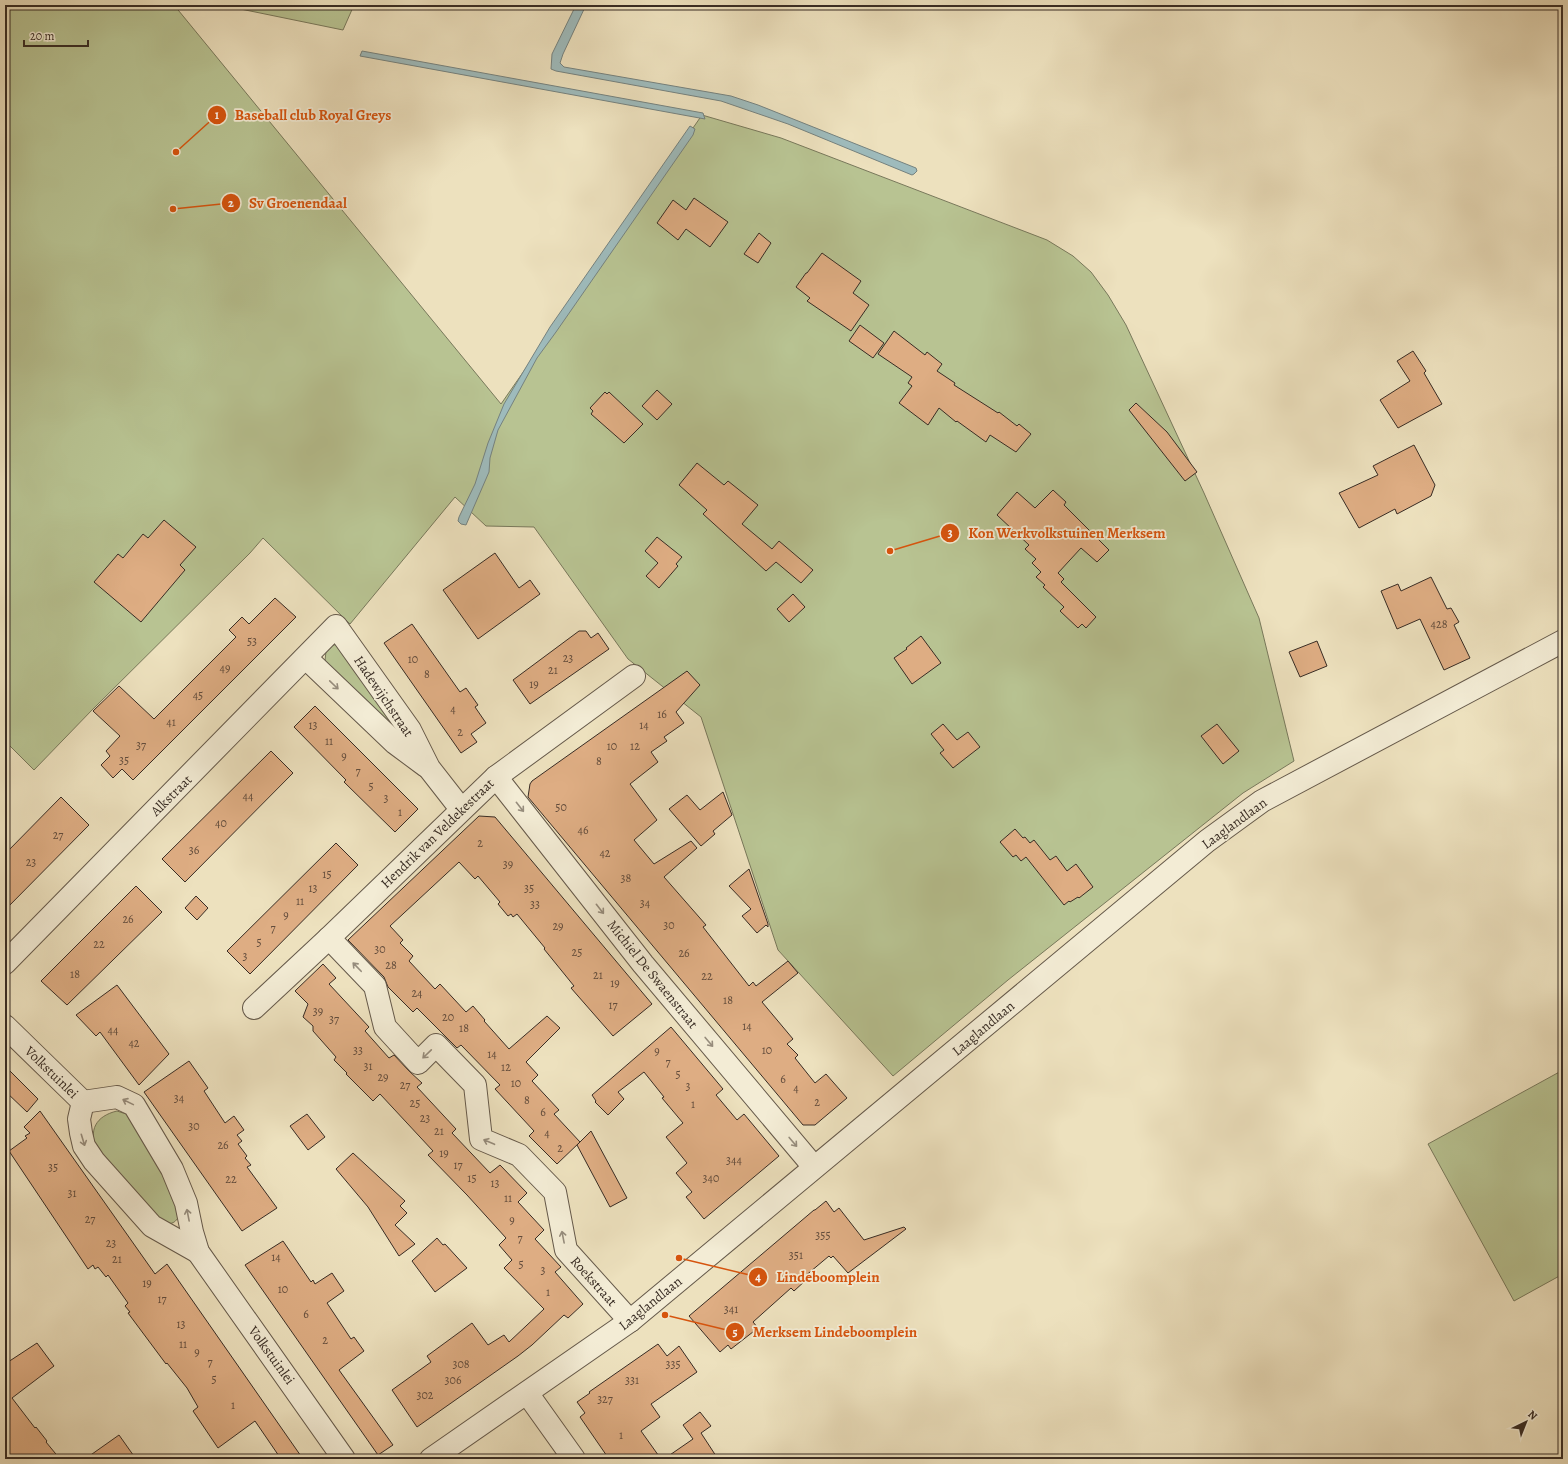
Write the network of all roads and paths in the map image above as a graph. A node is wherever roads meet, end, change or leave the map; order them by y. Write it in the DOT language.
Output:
graph roads {
  1 [pos="336,626"];
  2 [pos="1563,641"];
  3 [pos="306,658"];
  4 [pos="634,676"];
  5 [pos="429,768"];
  6 [pos="496,776"];
  7 [pos="461,809"];
  8 [pos="329,938"];
  9 [pos="5,963"];
  10 [pos="254,1008"];
  11 [pos="5,1026"];
  12 [pos="83,1102"];
  13 [pos="814,1167"];
  14 [pos="198,1252"];
  15 [pos="630,1321"];
  16 [pos="527,1393"];
  17 [pos="344,1459"];
  18 [pos="431,1459"];
  19 [pos="574,1459"];
  1 -- 3 [label="street, Alkstraat"];
  1 -- 5 [label="street, Hadewijchstraat"];
  2 -- 13 [label="street, Laaglandlaan"];
  3 -- 5 [label="street, Hadewijchstraat, one-way"];
  3 -- 9 [label="street, Alkstraat"];
  4 -- 6 [label="street, Hendrik van Veldekestraat"];
  5 -- 7 [label="street, Hadewijchstraat"];
  6 -- 7 [label="street, Hendrik van Veldekestraat"];
  6 -- 13 [label="street, Michiel De Swaenstraat, one-way"];
  7 -- 8 [label="street, Hendrik van Veldekestraat"];
  8 -- 10 [label="street, Hendrik van Veldekestraat"];
  15 -- 8 [label="street, Roekstraat, one-way"];
  11 -- 12 [label="street, Volkstuinlei"];
  12 -- 14 [label="street, Volkstuinlei, one-way"];
  14 -- 12 [label="street, Volkstuinlei, one-way"];
  13 -- 15 [label="street, Laaglandlaan"];
  14 -- 17 [label="street, Volkstuinlei"];
  15 -- 16 [label="street, Laaglandlaan"];
  16 -- 18 [label="street, Laaglandlaan"];
  16 -- 19 [label="street"];
}
